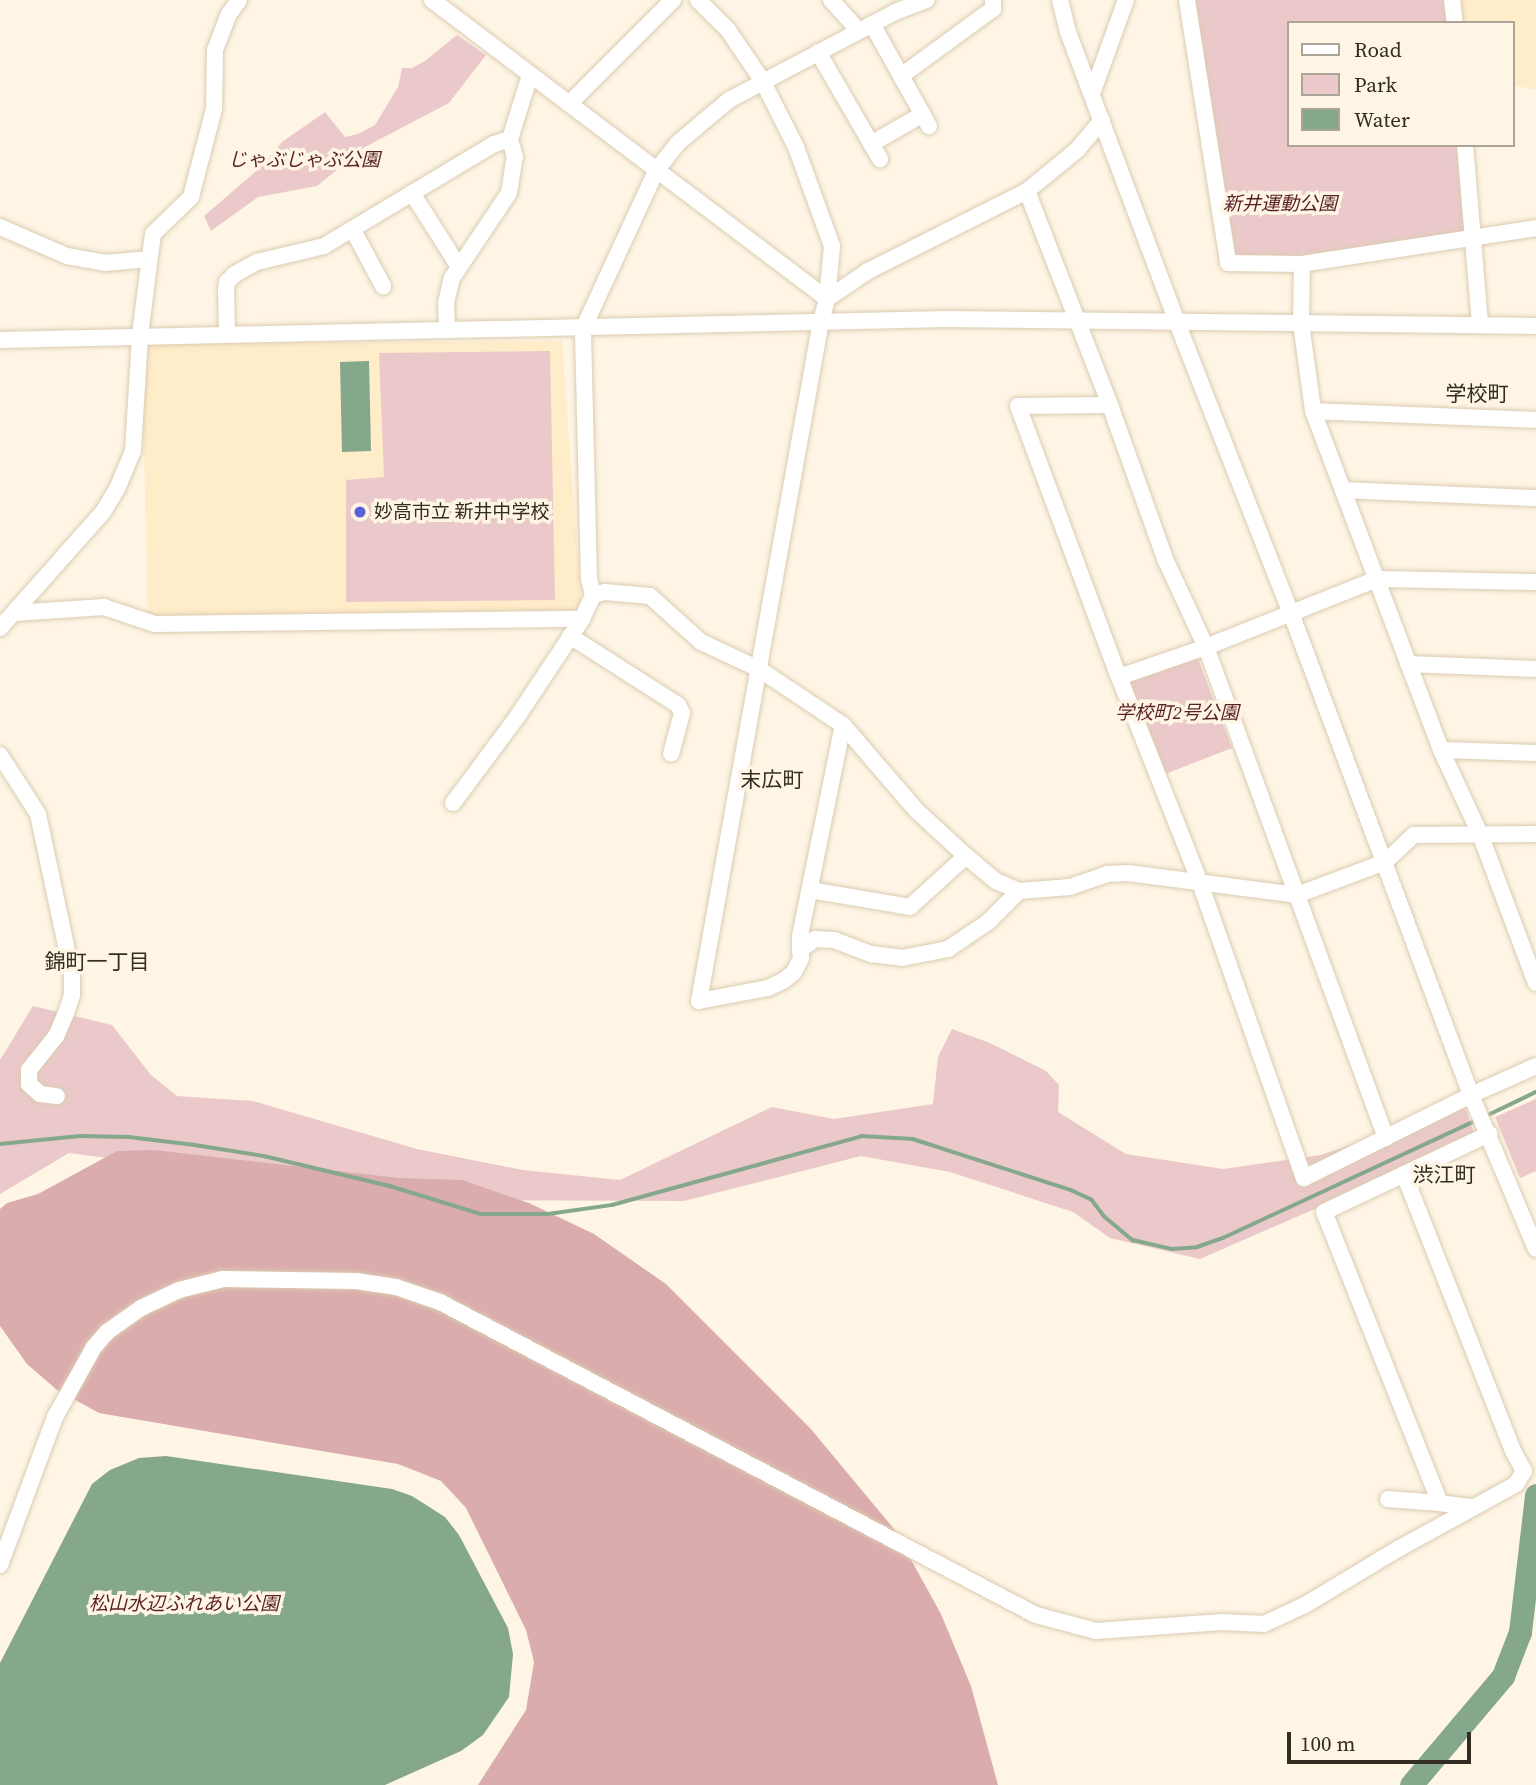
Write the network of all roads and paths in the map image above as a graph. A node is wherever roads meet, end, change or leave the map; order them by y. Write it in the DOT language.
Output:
graph roads {
  1 [pos="239,0"];
  2 [pos="432,0"];
  3 [pos="673,0"];
  4 [pos="698,0"];
  5 [pos="831,0"];
  6 [pos="993,0"];
  7 [pos="1060,0"];
  8 [pos="1126,0"];
  9 [pos="1187,0"];
  10 [pos="1452,0"];
  11 [pos="919,1"];
  12 [pos="1455,21"];
  13 [pos="865,27"];
  14 [pos="818,52"];
  15 [pos="530,75"];
  16 [pos="901,76"];
  17 [pos="762,80"];
  18 [pos="1093,91"];
  19 [pos="570,103"];
  20 [pos="1102,120"];
  21 [pos="510,139"];
  22 [pos="871,144"];
  23 [pos="1465,147"];
  24 [pos="880,159"];
  25 [pos="656,171"];
  26 [pos="1027,191"];
  27 [pos="412,193"];
  28 [pos="0,227"];
  29 [pos="1536,228"];
  30 [pos="353,230"];
  31 [pos="1472,239"];
  32 [pos="149,260"];
  33 [pos="1302,264"];
  34 [pos="459,267"];
  35 [pos="383,286"];
  36 [pos="827,299"];
  37 [pos="821,320"];
  38 [pos="1176,320"];
  39 [pos="1078,321"];
  40 [pos="1301,323"];
  41 [pos="1480,325"];
  42 [pos="1536,326"];
  43 [pos="583,329"];
  44 [pos="447,330"];
  45 [pos="227,334"];
  46 [pos="140,335"];
  47 [pos="0,340"];
  48 [pos="1110,405"];
  49 [pos="1313,411"];
  50 [pos="1536,420"];
  51 [pos="1343,490"];
  52 [pos="1536,498"];
  53 [pos="1377,579"];
  54 [pos="1536,582"];
  55 [pos="593,595"];
  56 [pos="1291,613"];
  57 [pos="5,619"];
  58 [pos="582,619"];
  59 [pos="570,636"];
  60 [pos="1206,647"];
  61 [pos="1408,664"];
  62 [pos="1536,668"];
  63 [pos="759,669"];
  64 [pos="1119,677"];
  65 [pos="843,725"];
  66 [pos="1441,750"];
  67 [pos="1536,753"];
  68 [pos="671,754"];
  69 [pos="0,755"];
  70 [pos="453,803"];
  71 [pos="1480,834"];
  72 [pos="1536,834"];
  73 [pos="966,856"];
  74 [pos="1385,862"];
  75 [pos="1200,883"];
  76 [pos="810,890"];
  77 [pos="1019,891"];
  78 [pos="1297,895"];
  79 [pos="800,950"];
  80 [pos="1536,983"];
  81 [pos="1536,1066"];
  82 [pos="57,1096"];
  83 [pos="1474,1099"];
  84 [pos="1488,1131"];
  85 [pos="1386,1138"];
  86 [pos="1405,1174"];
  87 [pos="1536,1249"];
  88 [pos="1530,1471"];
  89 [pos="1388,1499"];
  90 [pos="1440,1503"];
  91 [pos="1471,1507"];
  92 [pos="0,1565"];
  1 -- 32 [label="street"];
  2 -- 15 [label="street"];
  3 -- 19 [label="street"];
  4 -- 17 [label="street"];
  5 -- 13 [label="street"];
  6 -- 16 [label="street"];
  7 -- 18 [label="street"];
  8 -- 18 [label="street"];
  9 -- 33 [label="street"];
  10 -- 12 [label="street"];
  11 -- 13 [label="street"];
  13 -- 14 [label="street"];
  13 -- 16 [label="street"];
  14 -- 17 [label="street"];
  14 -- 22 [label="street"];
  15 -- 19 [label="street"];
  15 -- 21 [label="street"];
  16 -- 22 [label="street"];
  17 -- 25 [label="street"];
  17 -- 36 [label="street"];
  18 -- 20 [label="street"];
  19 -- 25 [label="street"];
  20 -- 26 [label="street"];
  20 -- 38 [label="street"];
  21 -- 27 [label="street"];
  21 -- 34 [label="street"];
  22 -- 24 [label="street"];
  23 -- 31 [label="street"];
  25 -- 36 [label="street"];
  25 -- 43 [label="street"];
  26 -- 36 [label="street"];
  26 -- 39 [label="street"];
  27 -- 30 [label="street"];
  27 -- 34 [label="street"];
  28 -- 32 [label="street"];
  29 -- 31 [label="street"];
  30 -- 35 [label="street"];
  30 -- 45 [label="street"];
  31 -- 33 [label="street"];
  31 -- 41 [label="street"];
  32 -- 46 [label="street"];
  33 -- 40 [label="street"];
  34 -- 44 [label="street"];
  36 -- 37 [label="street"];
  37 -- 39 [label="street"];
  37 -- 43 [label="street"];
  37 -- 63 [label="street"];
  38 -- 39 [label="street"];
  38 -- 40 [label="street"];
  38 -- 56 [label="street"];
  39 -- 48 [label="street"];
  40 -- 41 [label="street"];
  40 -- 49 [label="street"];
  41 -- 42 [label="street"];
  43 -- 44 [label="street"];
  43 -- 55 [label="street"];
  44 -- 45 [label="street"];
  45 -- 46 [label="street"];
  46 -- 47 [label="street"];
  46 -- 57 [label="street"];
  48 -- 60 [label="street"];
  48 -- 64 [label="street"];
  49 -- 50 [label="street"];
  49 -- 51 [label="street"];
  51 -- 52 [label="street"];
  51 -- 53 [label="street"];
  53 -- 54 [label="street"];
  53 -- 56 [label="street"];
  53 -- 61 [label="street"];
  55 -- 58 [label="street"];
  55 -- 63 [label="street"];
  56 -- 60 [label="street"];
  56 -- 74 [label="street"];
  57 -- 58 [label="street"];
  58 -- 59 [label="street"];
  59 -- 68 [label="street"];
  59 -- 70 [label="street"];
  60 -- 64 [label="street"];
  60 -- 78 [label="street"];
  61 -- 62 [label="street"];
  61 -- 66 [label="street"];
  63 -- 65 [label="street"];
  63 -- 79 [label="street"];
  64 -- 75 [label="street"];
  65 -- 73 [label="street"];
  65 -- 76 [label="street"];
  66 -- 67 [label="street"];
  66 -- 71 [label="street"];
  69 -- 82 [label="street"];
  71 -- 72 [label="street"];
  71 -- 74 [label="street"];
  71 -- 80 [label="street"];
  73 -- 76 [label="street"];
  73 -- 77 [label="street"];
  74 -- 78 [label="street"];
  74 -- 83 [label="street"];
  75 -- 77 [label="street"];
  75 -- 78 [label="street"];
  75 -- 85 [label="street"];
  76 -- 79 [label="street"];
  77 -- 79 [label="street"];
  78 -- 85 [label="street"];
  81 -- 83 [label="street"];
  83 -- 84 [label="street"];
  83 -- 85 [label="street"];
  84 -- 86 [label="street"];
  84 -- 87 [label="street"];
  86 -- 88 [label="street"];
  86 -- 90 [label="street"];
  88 -- 91 [label="street"];
  89 -- 90 [label="street"];
  90 -- 91 [label="street"];
  91 -- 92 [label="street"];
}
